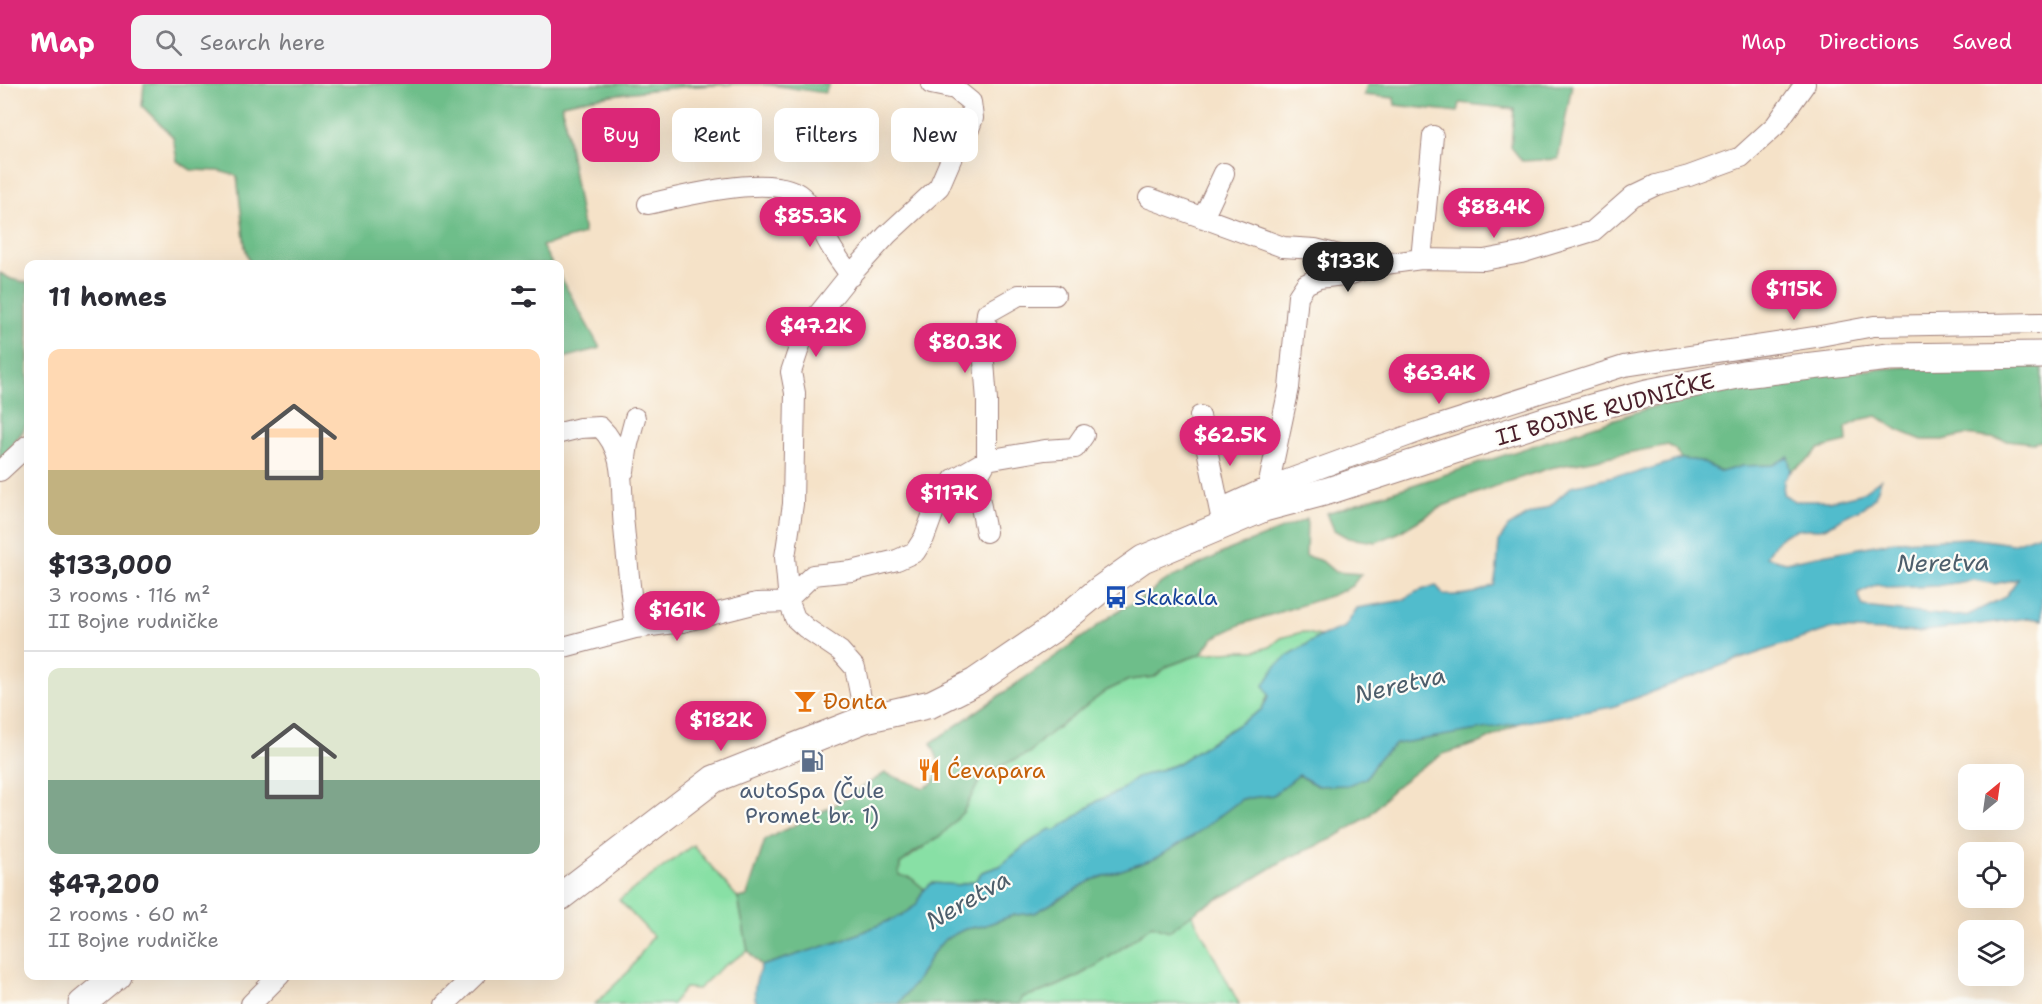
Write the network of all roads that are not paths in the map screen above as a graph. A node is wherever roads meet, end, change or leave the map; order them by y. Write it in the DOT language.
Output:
graph roads {
  1 [pos="931,84"];
  2 [pos="1805,84"];
  3 [pos="1433,136"];
  4 [pos="1224,173"];
  5 [pos="1149,198"];
  6 [pos="648,204"];
  7 [pos="1203,218"];
  8 [pos="1421,259"];
  9 [pos="1378,265"];
  10 [pos="851,276"];
  11 [pos="1054,295"];
  12 [pos="2042,323"];
  13 [pos="1944,325"];
  14 [pos="2042,355"];
  15 [pos="1954,357"];
  16 [pos="1200,416"];
  17 [pos="635,418"];
  18 [pos="564,432"];
  19 [pos="1084,435"];
  20 [pos="24,449"];
  21 [pos="987,460"];
  22 [pos="0,471"];
  23 [pos="623,482"];
  24 [pos="1266,497"];
  25 [pos="1222,518"];
  26 [pos="986,532"];
  27 [pos="789,600"];
  28 [pos="635,628"];
  29 [pos="564,647"];
  30 [pos="865,719"];
  31 [pos="564,894"];
  32 [pos="111,980"];
  33 [pos="275,980"];
  34 [pos="470,980"];
  35 [pos="82,1004"];
  36 [pos="251,1004"];
  37 [pos="445,1004"];
  1 -- 10 [label="street"];
  2 -- 8 [label="street"];
  3 -- 8 [label="street"];
  4 -- 7 [label="street"];
  5 -- 7 [label="street"];
  6 -- 10 [label="street"];
  7 -- 9 [label="street"];
  8 -- 9 [label="street"];
  9 -- 24 [label="street"];
  10 -- 27 [label="street"];
  11 -- 21 [label="street"];
  12 -- 13 [label="street, II BOJNE RUDNIČKE"];
  13 -- 15 [label="street"];
  13 -- 24 [label="street, II BOJNE RUDNIČKE"];
  14 -- 15 [label="street, II BOJNE RUDNIČKE"];
  15 -- 24 [label="street, II BOJNE RUDNIČKE"];
  16 -- 25 [label="street"];
  17 -- 23 [label="street"];
  18 -- 23 [label="street"];
  19 -- 21 [label="street"];
  20 -- 22 [label="street"];
  21 -- 26 [label="street"];
  21 -- 27 [label="street"];
  23 -- 28 [label="street"];
  24 -- 25 [label="street, II BOJNE RUDNIČKE"];
  25 -- 30 [label="street, II BOJNE RUDNIČKE"];
  27 -- 28 [label="street"];
  27 -- 30 [label="street"];
  28 -- 29 [label="street"];
  30 -- 31 [label="street, II BOJNE RUDNIČKE"];
  32 -- 35 [label="street"];
  33 -- 36 [label="street"];
  34 -- 37 [label="street"];
}
